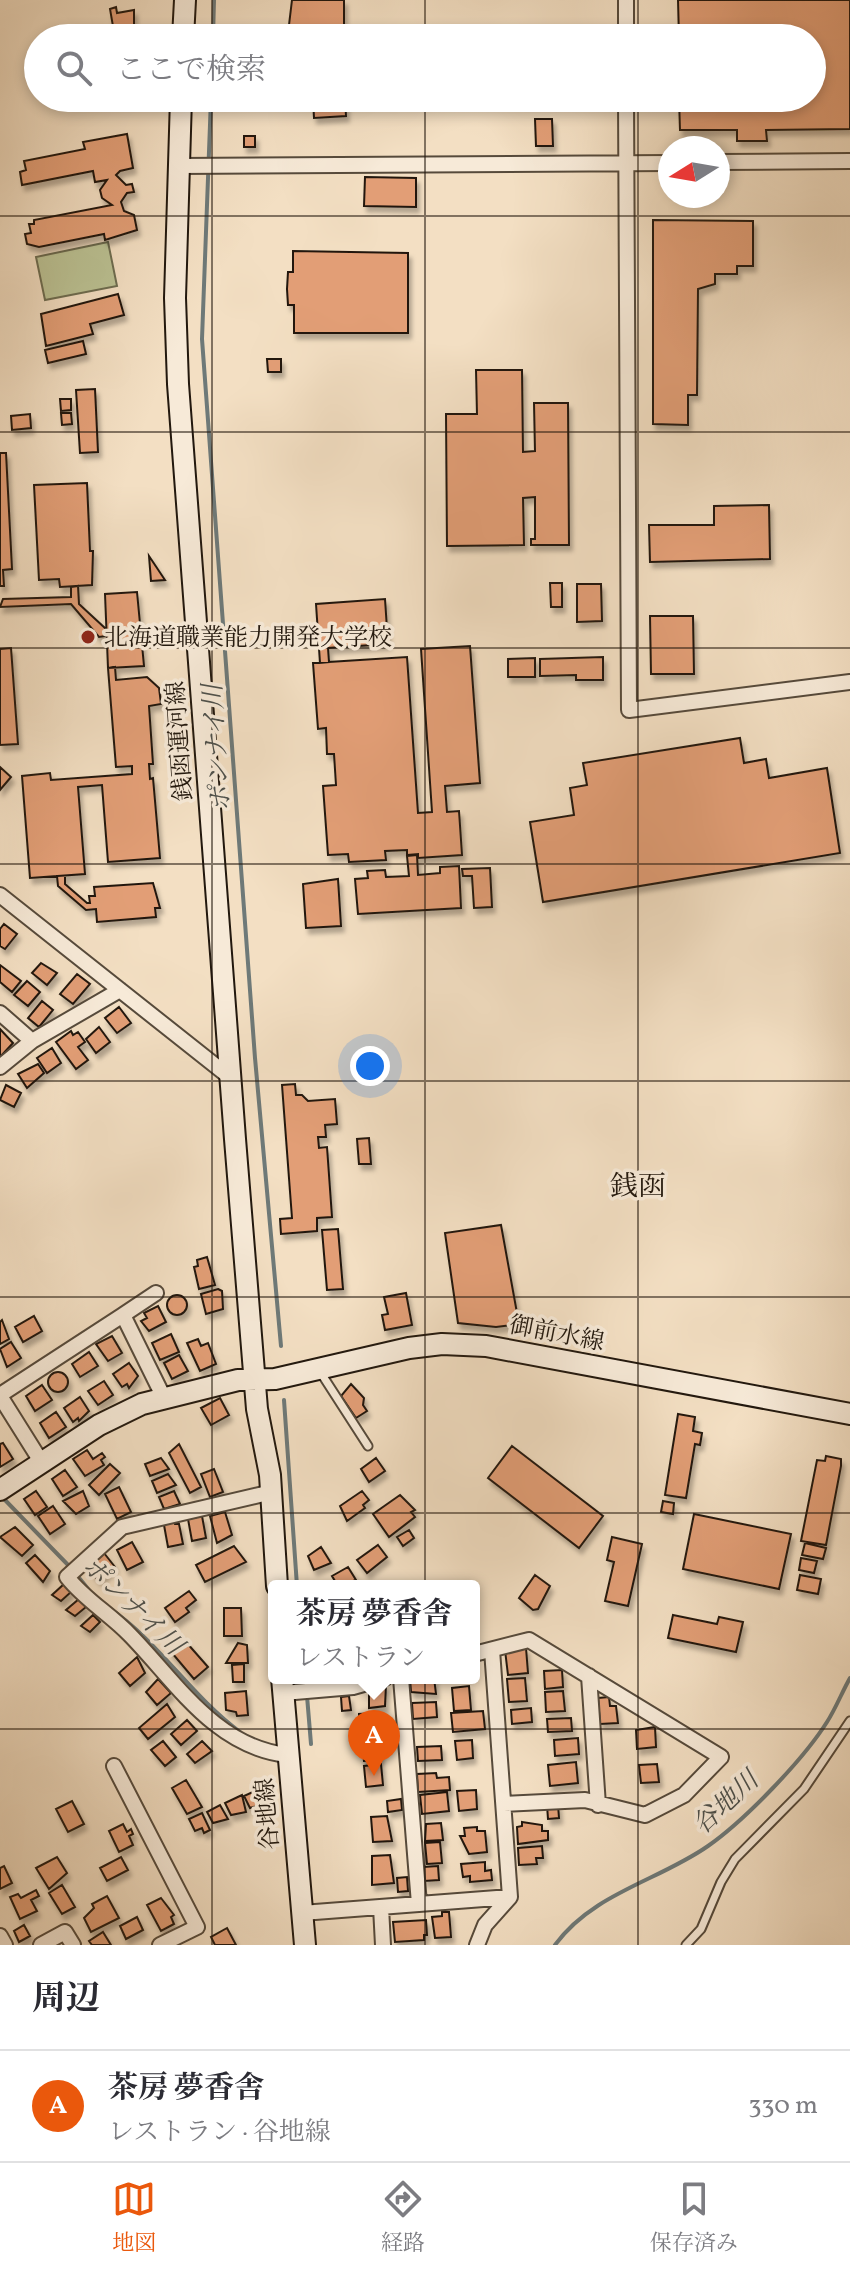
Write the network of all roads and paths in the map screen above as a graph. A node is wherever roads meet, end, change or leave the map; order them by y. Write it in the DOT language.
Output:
graph roads {
  1 [pos="185,0"];
  2 [pos="626,0"];
  3 [pos="184,24"];
  4 [pos="626,24"];
  5 [pos="181,112"];
  6 [pos="626,112"];
  7 [pos="850,161"];
  8 [pos="730,162"];
  9 [pos="626,163"];
  10 [pos="658,163"];
  11 [pos="179,166"];
  12 [pos="850,682"];
  13 [pos="0,895"];
  14 [pos="120,990"];
  15 [pos="0,1013"];
  16 [pos="32,1041"];
  17 [pos="0,1067"];
  18 [pos="231,1078"];
  19 [pos="156,1293"];
  20 [pos="123,1315"];
  21 [pos="318,1368"];
  22 [pos="255,1379"];
  23 [pos="0,1395"];
  24 [pos="164,1398"];
  25 [pos="850,1414"];
  26 [pos="368,1446"];
  27 [pos="42,1463"];
  28 [pos="0,1490"];
  29 [pos="272,1492"];
  30 [pos="277,1580"];
  31 [pos="492,1650"];
  32 [pos="480,1653"];
  33 [pos="589,1676"];
  34 [pos="364,1684"];
  35 [pos="401,1684"];
  36 [pos="294,1689"];
  37 [pos="850,1721"];
  38 [pos="287,1755"];
  39 [pos="114,1766"];
  40 [pos="504,1804"];
  41 [pos="598,1805"];
  42 [pos="510,1897"];
  43 [pos="419,1904"];
  44 [pos="381,1907"];
  45 [pos="302,1913"];
  46 [pos="0,1936"];
  47 [pos="5,1945"];
  48 [pos="41,1945"];
  49 [pos="73,1945"];
  50 [pos="160,1945"];
  51 [pos="305,1945"];
  52 [pos="383,1945"];
  53 [pos="477,1945"];
  54 [pos="686,1945"];
  1 -- 3 [label="street"];
  2 -- 4 [label="street"];
  5 -- 11 [label="street, 銭函運河線"];
  6 -- 9 [label="street"];
  7 -- 8 [label="street"];
  9 -- 10 [label="street"];
  9 -- 11 [label="street"];
  9 -- 12 [label="street"];
  11 -- 18 [label="street, 銭函運河線"];
  13 -- 14 [label="street"];
  14 -- 16 [label="street"];
  14 -- 18 [label="street"];
  15 -- 16 [label="street"];
  16 -- 17 [label="street"];
  18 -- 22 [label="street, 銭函運河線"];
  19 -- 20 [label="street"];
  20 -- 23 [label="street"];
  20 -- 24 [label="street"];
  21 -- 22 [label="street, 御前水線"];
  21 -- 25 [label="street, 御前水線"];
  21 -- 26 [label="lane"];
  22 -- 24 [label="street, 御前水線"];
  22 -- 29 [label="street"];
  23 -- 27 [label="street"];
  24 -- 27 [label="street, 御前水線"];
  27 -- 28 [label="street, 御前水線"];
  29 -- 30 [label="street"];
  29 -- 38 [label="street"];
  31 -- 32 [label="street"];
  31 -- 33 [label="street"];
  31 -- 40 [label="street"];
  33 -- 41 [label="street"];
  33 -- 41 [label="street"];
  34 -- 36 [label="street"];
  35 -- 43 [label="street"];
  36 -- 38 [label="street, 谷地線"];
  37 -- 54 [label="lane"];
  38 -- 45 [label="street, 谷地線"];
  39 -- 50 [label="street"];
  40 -- 41 [label="street"];
  40 -- 42 [label="street"];
  42 -- 43 [label="street"];
  42 -- 53 [label="street"];
  43 -- 44 [label="street"];
  44 -- 45 [label="street"];
  44 -- 52 [label="street"];
  45 -- 51 [label="street, 谷地線"];
  46 -- 47 [label="street"];
  48 -- 49 [label="street"];
}
